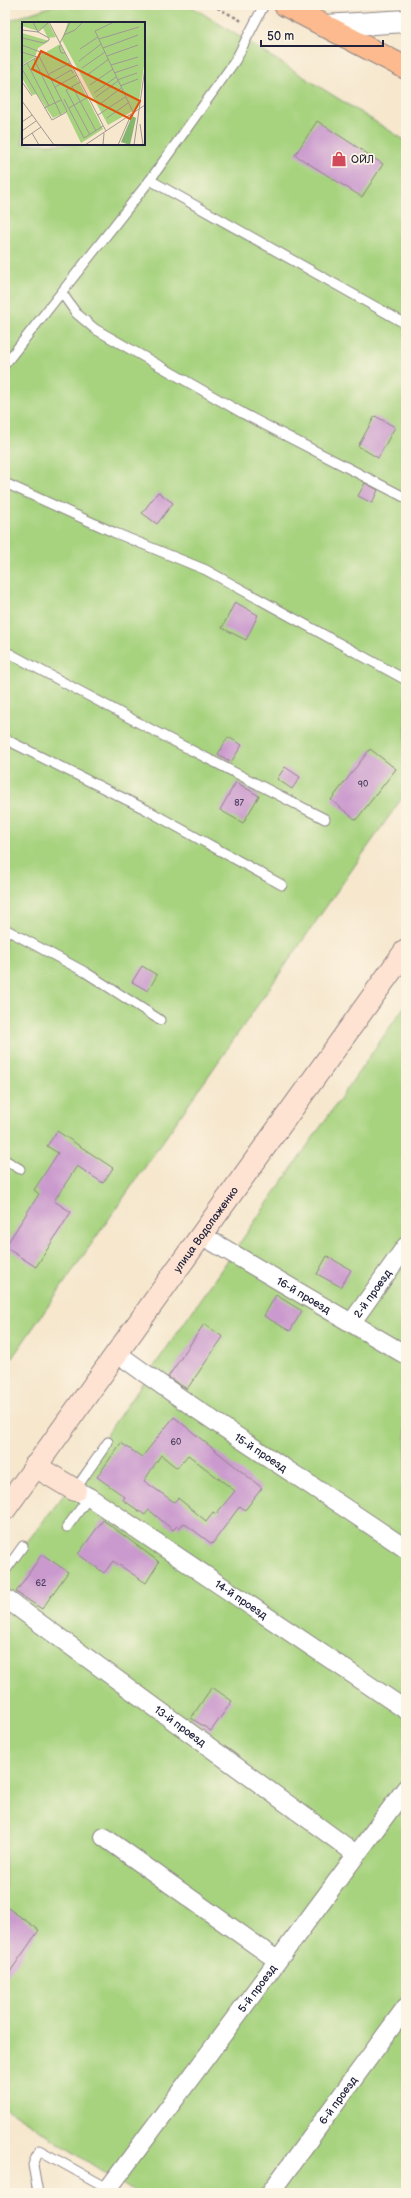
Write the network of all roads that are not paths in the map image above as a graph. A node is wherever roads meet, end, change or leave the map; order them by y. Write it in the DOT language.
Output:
graph roads {
  1 [pos="264,5"];
  2 [pos="285,5"];
  3 [pos="406,21"];
  4 [pos="324,26"];
  5 [pos="406,68"];
  6 [pos="150,180"];
  7 [pos="62,293"];
  8 [pos="406,324"];
  9 [pos="5,364"];
  10 [pos="5,483"];
  11 [pos="406,498"];
  12 [pos="5,651"];
  13 [pos="406,680"];
  14 [pos="5,739"];
  15 [pos="325,819"];
  16 [pos="282,886"];
  17 [pos="5,929"];
  18 [pos="406,950"];
  19 [pos="160,1020"];
  20 [pos="5,1160"];
  21 [pos="20,1169"];
  22 [pos="201,1235"];
  23 [pos="406,1246"];
  24 [pos="352,1322"];
  25 [pos="116,1353"];
  26 [pos="406,1355"];
  27 [pos="108,1442"];
  28 [pos="35,1466"];
  29 [pos="82,1493"];
  30 [pos="5,1509"];
  31 [pos="67,1528"];
  32 [pos="23,1546"];
  33 [pos="406,1549"];
  34 [pos="5,1571"];
  35 [pos="5,1598"];
  36 [pos="406,1710"];
  37 [pos="406,1788"];
  38 [pos="104,1837"];
  39 [pos="356,1854"];
  40 [pos="277,1960"];
  41 [pos="406,2007"];
  42 [pos="112,2191"];
  43 [pos="38,2193"];
  44 [pos="270,2193"];
  1 -- 6 [label="lane"];
  2 -- 4 [label="main road"];
  3 -- 4 [label="street"];
  4 -- 5 [label="main road"];
  6 -- 7 [label="lane"];
  6 -- 8 [label="lane"];
  7 -- 9 [label="lane"];
  7 -- 11 [label="lane"];
  10 -- 13 [label="lane"];
  12 -- 15 [label="lane"];
  14 -- 16 [label="lane"];
  17 -- 19 [label="lane"];
  18 -- 22 [label="main road, улица Водолаженко"];
  20 -- 21 [label="lane"];
  22 -- 24 [label="street, 16-й проезд"];
  22 -- 25 [label="main road, улица Водолаженко"];
  23 -- 24 [label="street, 2-й проезд"];
  24 -- 26 [label="street, 16-й проезд"];
  25 -- 28 [label="main road, улица Водолаженко"];
  25 -- 33 [label="street, 15-й проезд"];
  27 -- 29 [label="lane"];
  28 -- 29 [label="main road"];
  28 -- 30 [label="main road, улица Водолаженко"];
  29 -- 31 [label="lane"];
  29 -- 36 [label="street, 14-й проезд"];
  32 -- 34 [label="lane"];
  35 -- 39 [label="street, 13-й проезд"];
  37 -- 39 [label="street, 5-й проезд"];
  38 -- 40 [label="street"];
  39 -- 40 [label="street, 5-й проезд"];
  40 -- 42 [label="street, 5-й проезд"];
  41 -- 44 [label="street, 6-й проезд"];
  42 -- 43 [label="lane"];
}
